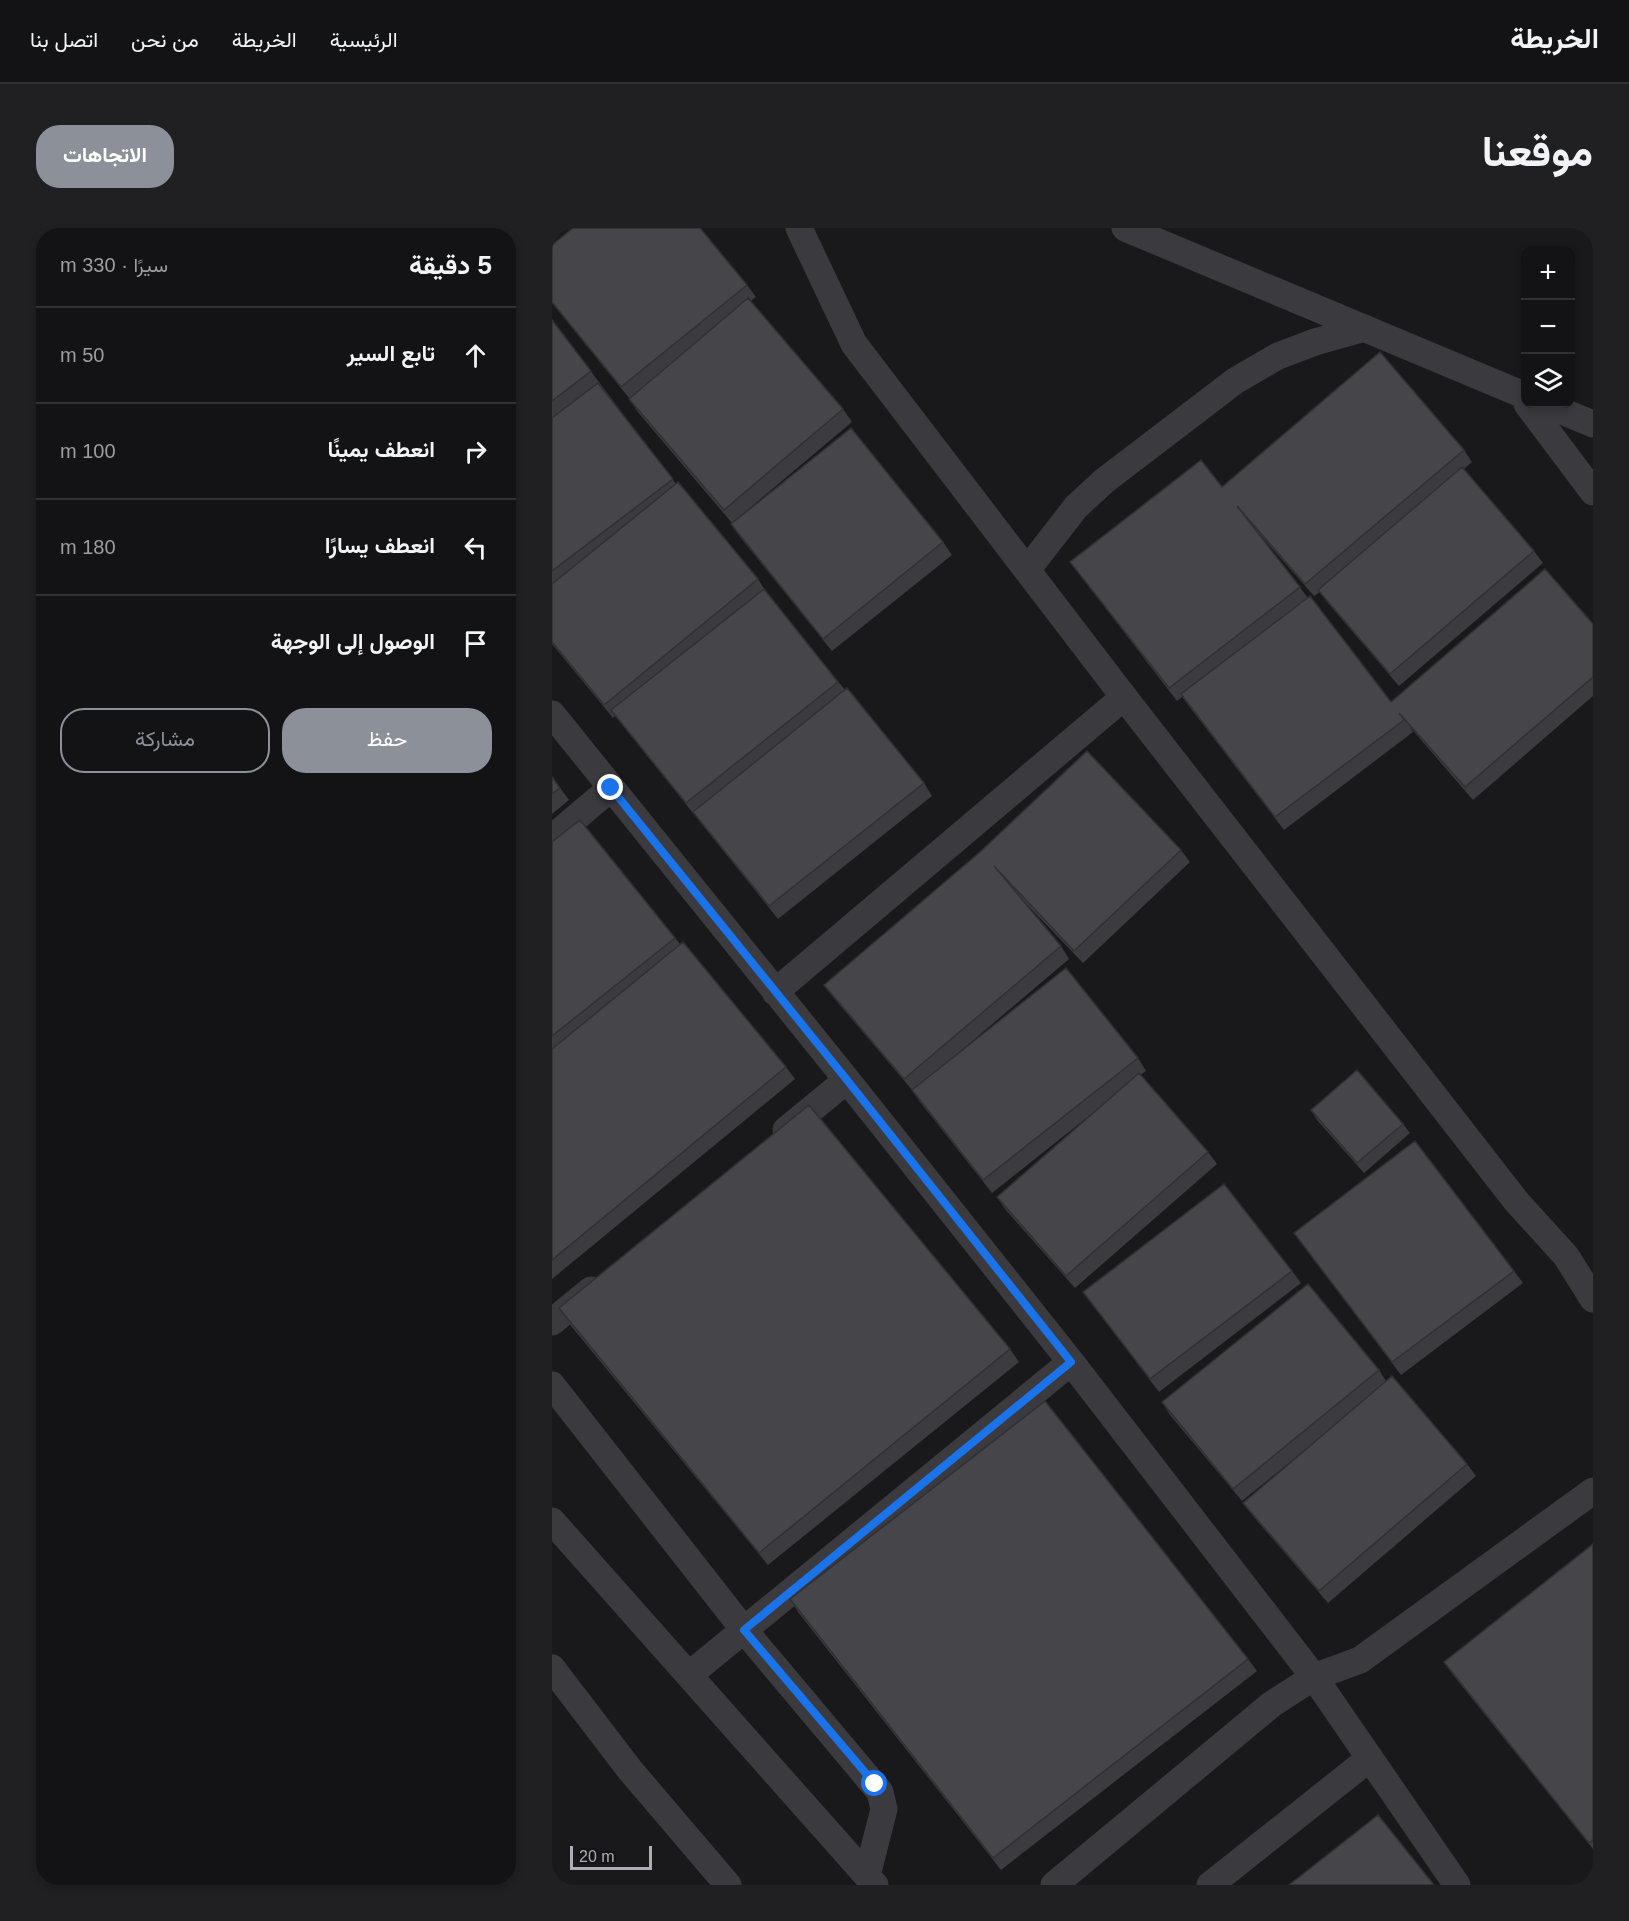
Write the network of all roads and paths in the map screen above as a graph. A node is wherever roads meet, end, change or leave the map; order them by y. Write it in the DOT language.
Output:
graph roads {
  1 [pos="799,228"];
  2 [pos="1125,228"];
  3 [pos="1365,328"];
  4 [pos="1521,397"];
  5 [pos="1531,408"];
  6 [pos="1555,408"];
  7 [pos="1593,424"];
  8 [pos="1593,492"];
  9 [pos="1027,570"];
  10 [pos="1124,697"];
  11 [pos="552,714"];
  12 [pos="611,788"];
  13 [pos="552,838"];
  14 [pos="776,992"];
  15 [pos="847,1080"];
  16 [pos="764,1148"];
  17 [pos="607,1276"];
  18 [pos="1593,1299"];
  19 [pos="552,1322"];
  20 [pos="1071,1362"];
  21 [pos="552,1384"];
  22 [pos="1593,1491"];
  23 [pos="552,1521"];
  24 [pos="744,1630"];
  25 [pos="552,1668"];
  26 [pos="689,1675"];
  27 [pos="1314,1677"];
  28 [pos="1370,1758"];
  29 [pos="871,1880"];
  30 [pos="728,1885"];
  31 [pos="1054,1885"];
  32 [pos="1210,1885"];
  33 [pos="1457,1885"];
  1 -- 9 [label="street"];
  2 -- 3 [label="street"];
  3 -- 4 [label="street"];
  3 -- 9 [label="street"];
  5 -- 8 [label="street"];
  6 -- 7 [label="street"];
  9 -- 10 [label="street"];
  10 -- 14 [label="street"];
  10 -- 18 [label="street"];
  11 -- 12 [label="street"];
  12 -- 13 [label="street"];
  12 -- 14 [label="street"];
  14 -- 15 [label="street"];
  15 -- 16 [label="street"];
  15 -- 20 [label="street"];
  17 -- 19 [label="street"];
  20 -- 24 [label="street"];
  20 -- 27 [label="street"];
  21 -- 24 [label="street"];
  22 -- 27 [label="street"];
  23 -- 26 [label="street"];
  24 -- 26 [label="street"];
  24 -- 29 [label="street"];
  25 -- 30 [label="street"];
  26 -- 29 [label="street"];
  27 -- 28 [label="street"];
  27 -- 31 [label="street"];
  28 -- 32 [label="street"];
  28 -- 33 [label="street"];
}
